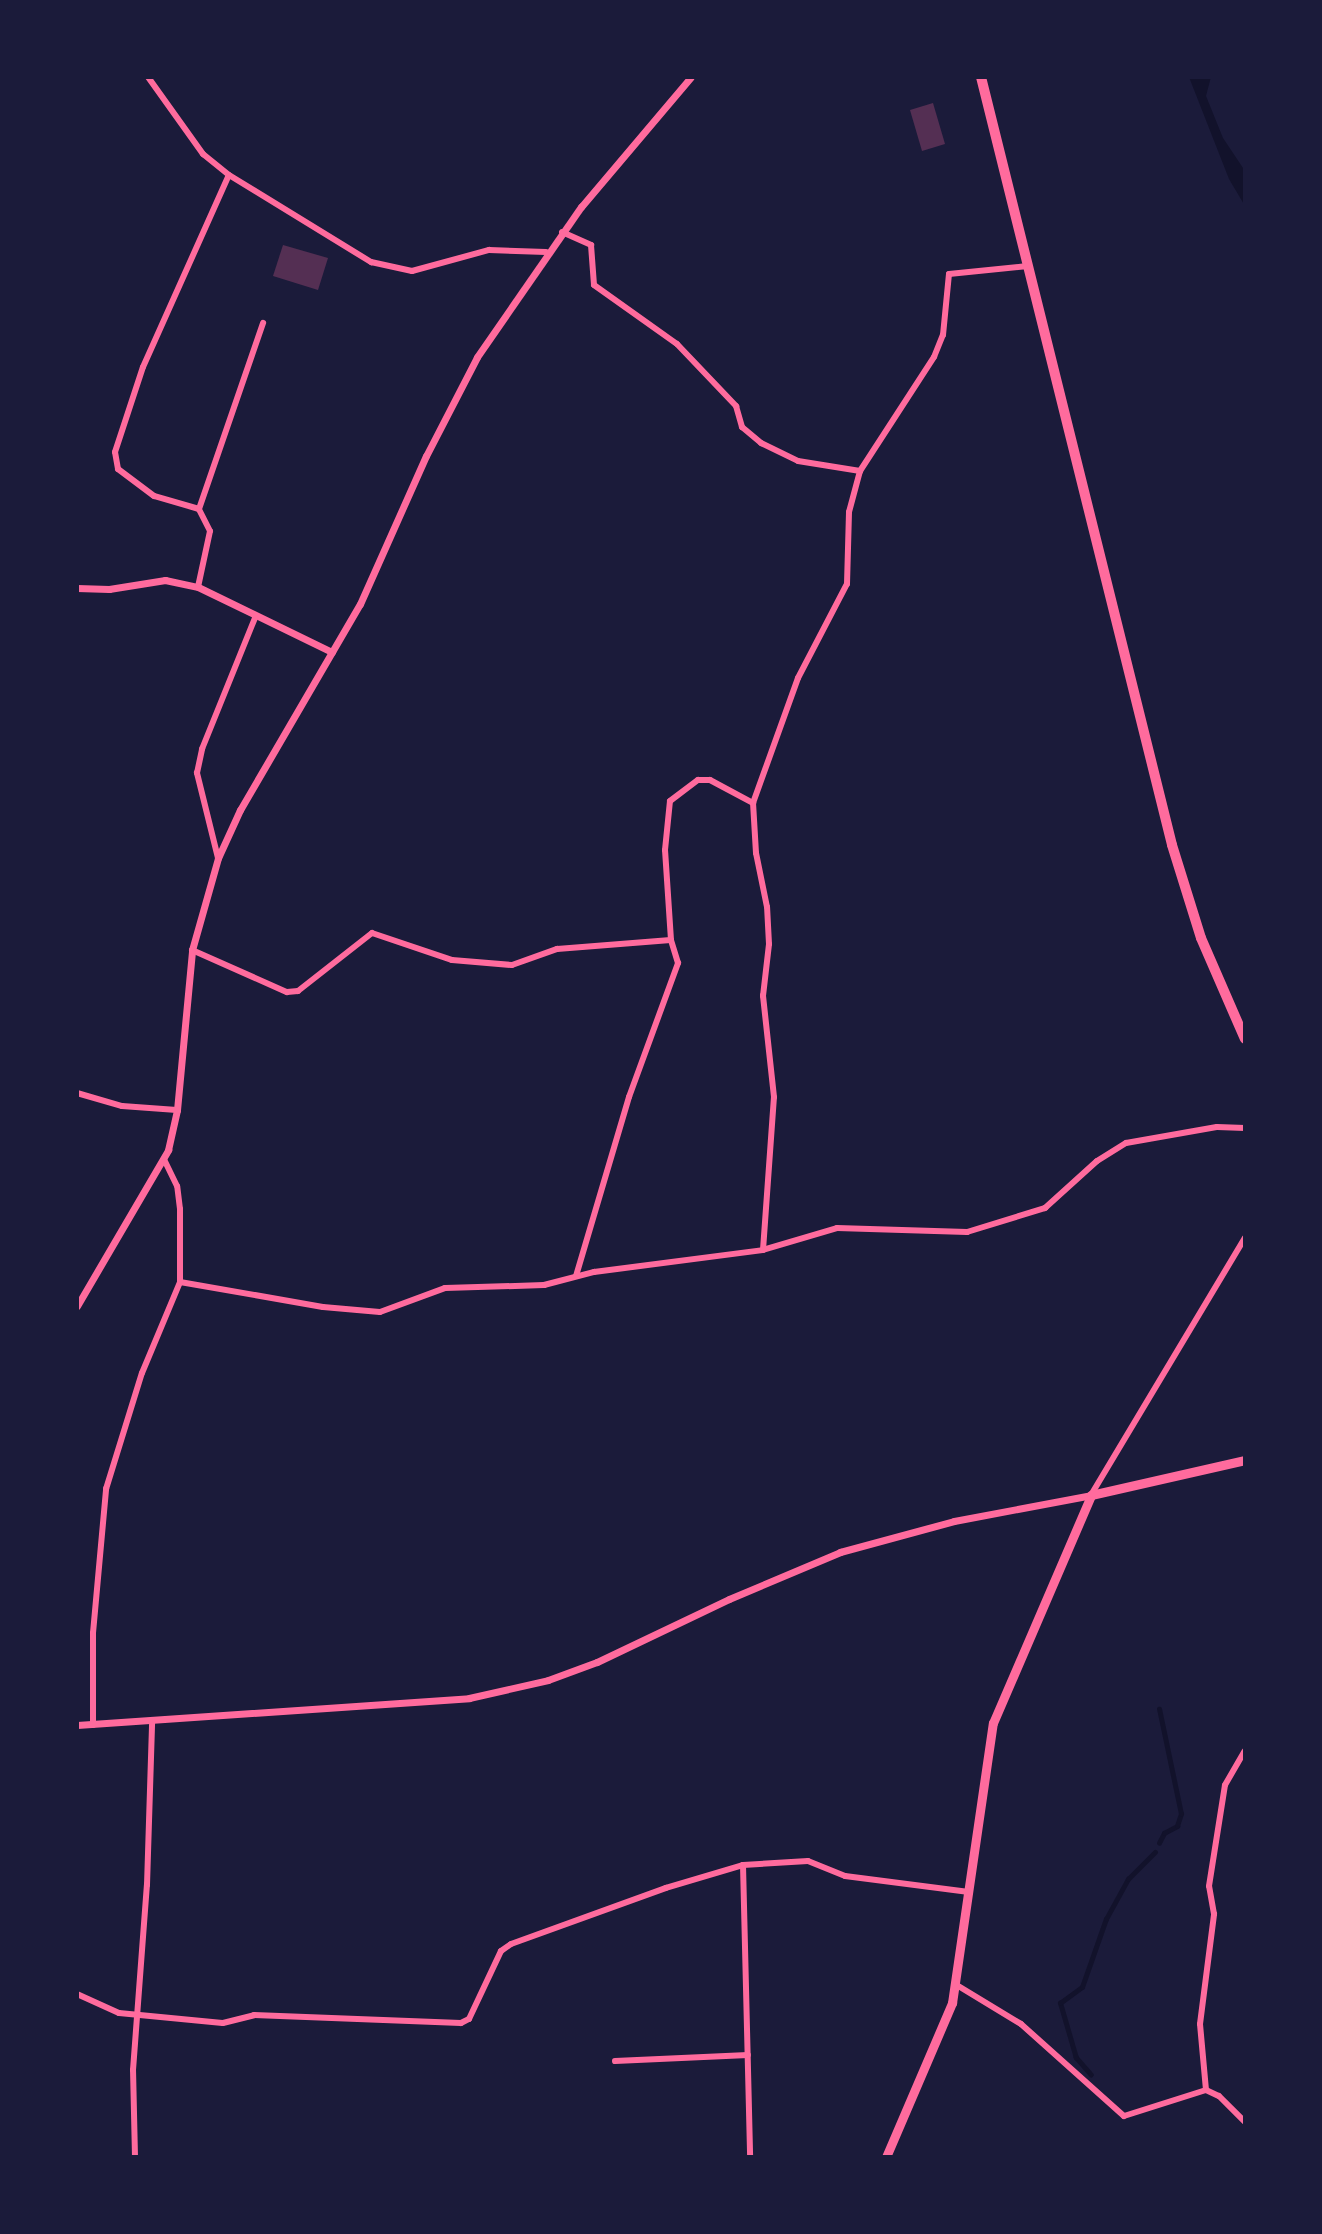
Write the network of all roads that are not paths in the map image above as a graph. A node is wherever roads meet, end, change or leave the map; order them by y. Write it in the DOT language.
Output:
graph roads {
  1 [pos="691,77"];
  2 [pos="981,77"];
  3 [pos="152,79"];
  4 [pos="229,176"];
  5 [pos="562,232"];
  6 [pos="547,253"];
  7 [pos="1028,265"];
  8 [pos="263,323"];
  9 [pos="860,471"];
  10 [pos="199,509"];
  11 [pos="77,587"];
  12 [pos="198,587"];
  13 [pos="256,618"];
  14 [pos="332,652"];
  15 [pos="753,803"];
  16 [pos="218,858"];
  17 [pos="671,940"];
  18 [pos="192,950"];
  19 [pos="1245,1039"];
  20 [pos="77,1093"];
  21 [pos="177,1110"];
  22 [pos="1245,1128"];
  23 [pos="164,1160"];
  24 [pos="1245,1238"];
  25 [pos="764,1250"];
  26 [pos="576,1276"];
  27 [pos="180,1282"];
  28 [pos="77,1306"];
  29 [pos="1245,1461"];
  30 [pos="1091,1495"];
  31 [pos="152,1723"];
  32 [pos="93,1724"];
  33 [pos="77,1725"];
  34 [pos="1245,1751"];
  35 [pos="743,1865"];
  36 [pos="969,1892"];
  37 [pos="956,1984"];
  38 [pos="77,1994"];
  39 [pos="139,2015"];
  40 [pos="748,2055"];
  41 [pos="615,2061"];
  42 [pos="1206,2090"];
  43 [pos="1245,2122"];
  44 [pos="135,2157"];
  45 [pos="750,2157"];
  46 [pos="886,2157"];
  1 -- 5 [label="street"];
  2 -- 7 [label="highway"];
  3 -- 4 [label="street"];
  4 -- 6 [label="street"];
  4 -- 10 [label="street"];
  5 -- 6 [label="street"];
  5 -- 9 [label="street"];
  6 -- 14 [label="street"];
  7 -- 9 [label="street"];
  7 -- 19 [label="highway"];
  8 -- 10 [label="street"];
  9 -- 15 [label="street"];
  10 -- 12 [label="street"];
  11 -- 12 [label="street"];
  12 -- 13 [label="street"];
  13 -- 14 [label="street"];
  13 -- 16 [label="street"];
  14 -- 16 [label="street"];
  15 -- 17 [label="street"];
  15 -- 25 [label="street"];
  16 -- 18 [label="street"];
  17 -- 18 [label="street"];
  17 -- 26 [label="street"];
  18 -- 21 [label="street"];
  20 -- 21 [label="street"];
  21 -- 23 [label="street"];
  22 -- 25 [label="street"];
  23 -- 27 [label="street"];
  23 -- 28 [label="street"];
  24 -- 30 [label="street"];
  25 -- 26 [label="street"];
  26 -- 27 [label="street"];
  27 -- 32 [label="street"];
  29 -- 30 [label="main road"];
  30 -- 31 [label="street"];
  30 -- 36 [label="main road"];
  31 -- 32 [label="street"];
  31 -- 39 [label="street"];
  32 -- 33 [label="street"];
  34 -- 42 [label="street"];
  35 -- 36 [label="street"];
  35 -- 39 [label="street"];
  35 -- 40 [label="street"];
  36 -- 37 [label="main road"];
  37 -- 42 [label="street"];
  37 -- 46 [label="main road"];
  38 -- 39 [label="street"];
  39 -- 44 [label="street"];
  40 -- 41 [label="street"];
  40 -- 45 [label="street"];
  42 -- 43 [label="street"];
}
